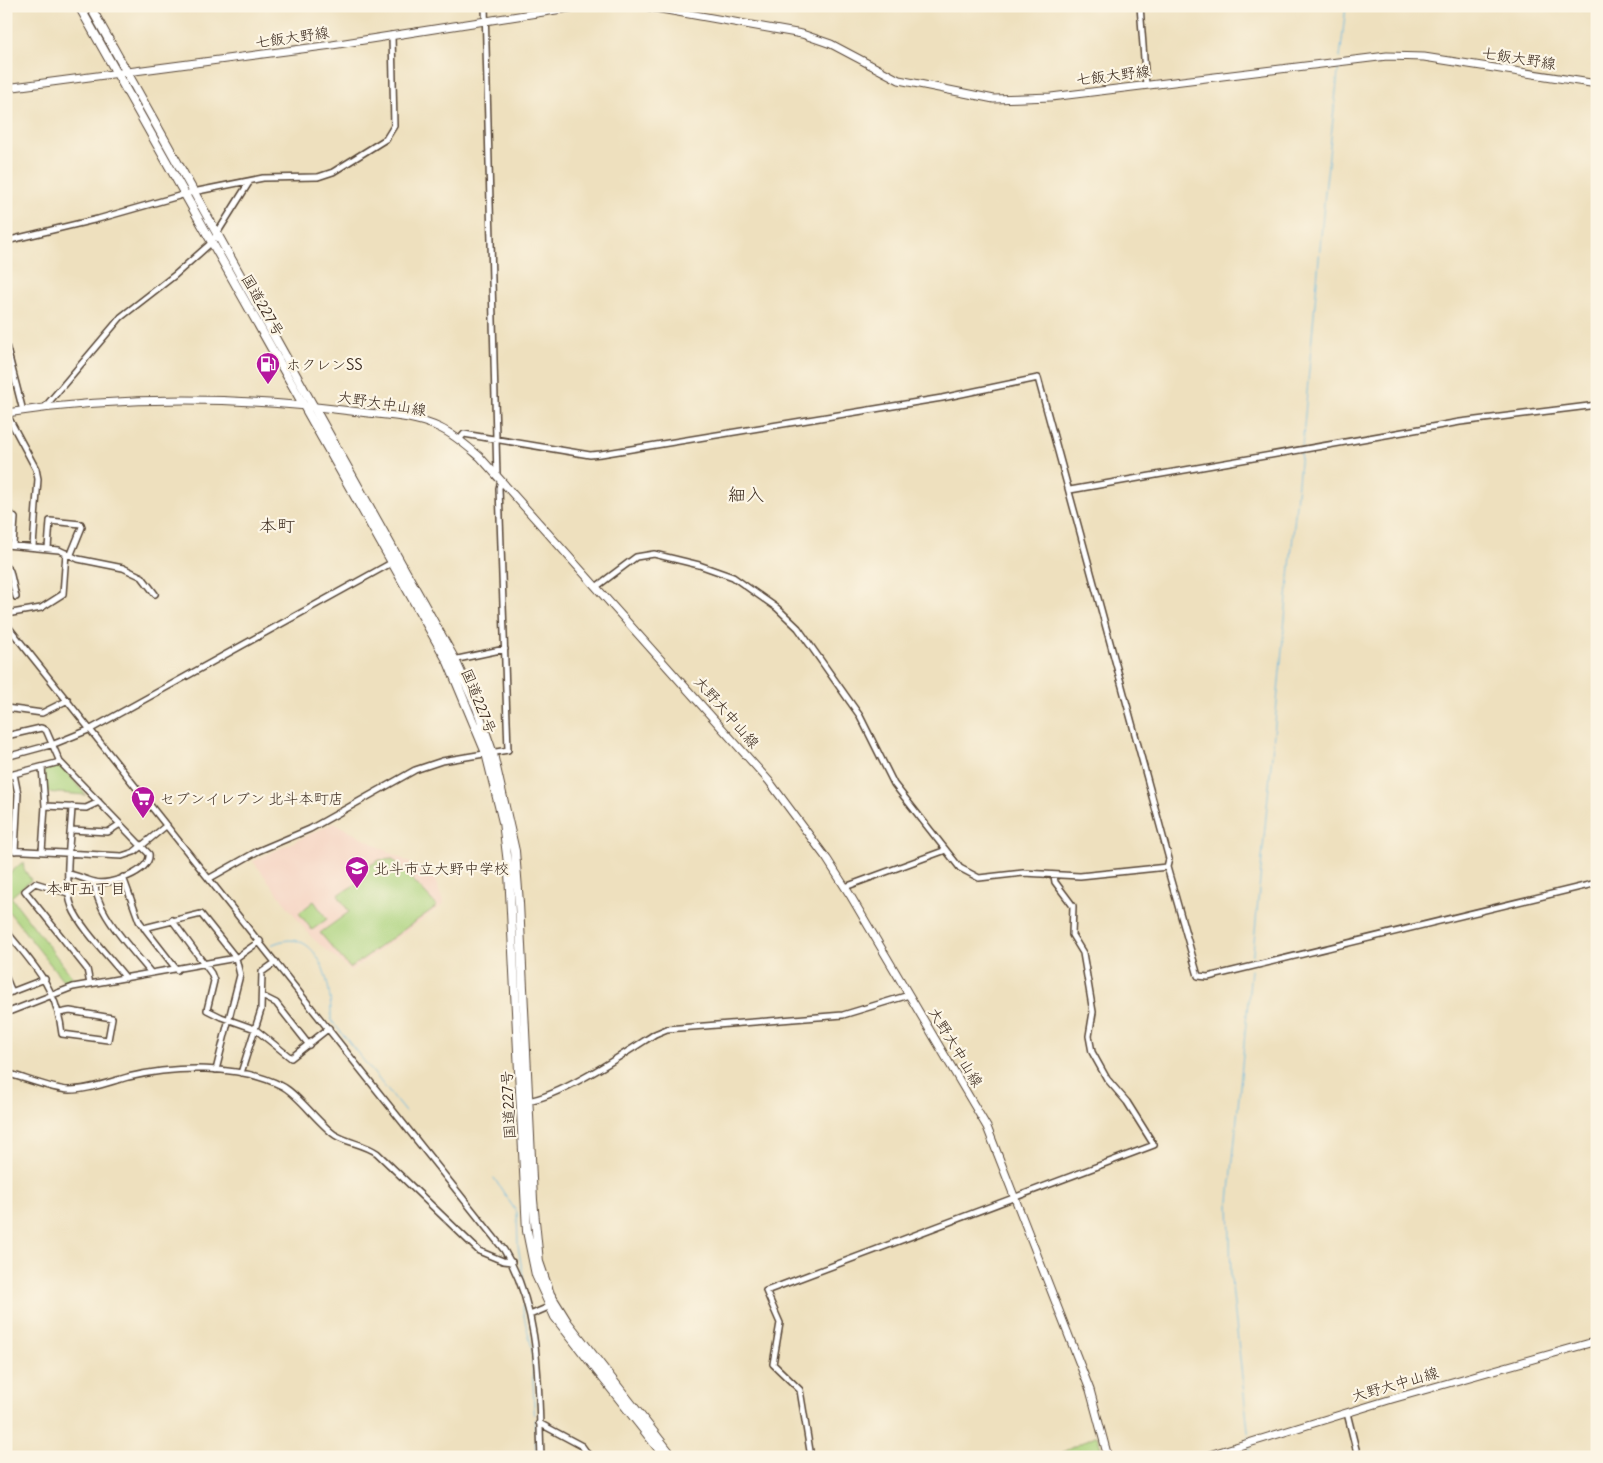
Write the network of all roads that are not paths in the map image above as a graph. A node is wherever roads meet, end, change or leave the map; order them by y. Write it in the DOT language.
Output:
graph roads {
  1 [pos="79,6"];
  2 [pos="90,6"];
  3 [pos="484,6"];
  4 [pos="582,6"];
  5 [pos="644,6"];
  6 [pos="1140,6"];
  7 [pos="485,21"];
  8 [pos="392,36"];
  9 [pos="122,73"];
  10 [pos="1146,84"];
  11 [pos="1597,84"];
  12 [pos="6,88"];
  13 [pos="250,181"];
  14 [pos="189,194"];
  15 [pos="217,236"];
  16 [pos="6,241"];
  17 [pos="211,243"];
  18 [pos="6,345"];
  19 [pos="1597,404"];
  20 [pos="304,405"];
  21 [pos="313,406"];
  22 [pos="44,408"];
  23 [pos="23,411"];
  24 [pos="6,413"];
  25 [pos="459,440"];
  26 [pos="497,440"];
  27 [pos="499,479"];
  28 [pos="1070,490"];
  29 [pos="6,514"];
  30 [pos="6,544"];
  31 [pos="13,545"];
  32 [pos="34,546"];
  33 [pos="48,548"];
  34 [pos="68,553"];
  35 [pos="396,560"];
  36 [pos="6,567"];
  37 [pos="596,587"];
  38 [pos="155,594"];
  39 [pos="16,597"];
  40 [pos="6,614"];
  41 [pos="6,624"];
  42 [pos="506,649"];
  43 [pos="452,661"];
  44 [pos="68,700"];
  45 [pos="6,708"];
  46 [pos="91,729"];
  47 [pos="6,736"];
  48 [pos="54,744"];
  49 [pos="489,754"];
  50 [pos="6,757"];
  51 [pos="60,762"];
  52 [pos="42,767"];
  53 [pos="14,774"];
  54 [pos="6,776"];
  55 [pos="99,802"];
  56 [pos="45,806"];
  57 [pos="72,807"];
  58 [pos="120,824"];
  59 [pos="167,825"];
  60 [pos="71,830"];
  61 [pos="141,846"];
  62 [pos="6,850"];
  63 [pos="946,850"];
  64 [pos="15,851"];
  65 [pos="42,852"];
  66 [pos="70,854"];
  67 [pos="1167,867"];
  68 [pos="69,874"];
  69 [pos="1054,876"];
  70 [pos="123,877"];
  71 [pos="210,878"];
  72 [pos="96,882"];
  73 [pos="1597,883"];
  74 [pos="845,888"];
  75 [pos="68,893"];
  76 [pos="172,920"];
  77 [pos="144,928"];
  78 [pos="8,934"];
  79 [pos="260,941"];
  80 [pos="236,958"];
  81 [pos="276,962"];
  82 [pos="207,964"];
  83 [pos="177,970"];
  84 [pos="151,973"];
  85 [pos="6,978"];
  86 [pos="126,978"];
  87 [pos="45,979"];
  88 [pos="90,984"];
  89 [pos="9,993"];
  90 [pos="52,995"];
  91 [pos="910,995"];
  92 [pos="262,996"];
  93 [pos="6,1013"];
  94 [pos="59,1013"];
  95 [pos="230,1020"];
  96 [pos="255,1028"];
  97 [pos="329,1028"];
  98 [pos="309,1045"];
  99 [pos="216,1070"];
  100 [pos="6,1073"];
  101 [pos="240,1073"];
  102 [pos="525,1101"];
  103 [pos="1016,1197"];
  104 [pos="512,1262"];
  105 [pos="553,1305"];
  106 [pos="530,1316"];
  107 [pos="1597,1341"];
  108 [pos="1347,1413"];
  109 [pos="539,1423"];
  110 [pos="541,1457"];
  111 [pos="590,1457"];
  112 [pos="666,1457"];
  113 [pos="673,1457"];
  114 [pos="810,1457"];
  115 [pos="1108,1457"];
  116 [pos="1203,1457"];
  117 [pos="1358,1457"];
  1 -- 9 [label="highway, 国道227号"];
  2 -- 9 [label="highway, 国道227号"];
  3 -- 7 [label="street"];
  4 -- 7 [label="main road, 七飯大野線"];
  5 -- 10 [label="main road, 七飯大野線"];
  6 -- 10 [label="street"];
  7 -- 8 [label="main road, 七飯大野線"];
  7 -- 26 [label="street"];
  8 -- 9 [label="main road, 七飯大野線"];
  8 -- 13 [label="street"];
  9 -- 12 [label="main road, 七飯大野線"];
  9 -- 14 [label="highway, 国道227号"];
  10 -- 11 [label="main road, 七飯大野線"];
  13 -- 14 [label="street"];
  13 -- 15 [label="street"];
  14 -- 15 [label="highway, 国道227号"];
  14 -- 16 [label="street"];
  14 -- 17 [label="highway, 国道227号"];
  15 -- 17 [label="street"];
  15 -- 21 [label="highway, 国道227号"];
  17 -- 20 [label="highway, 国道227号"];
  17 -- 22 [label="street"];
  18 -- 23 [label="street"];
  19 -- 28 [label="street"];
  20 -- 21 [label="main road, 大野大中山線"];
  20 -- 22 [label="main road, 大野大中山線"];
  20 -- 35 [label="highway, 国道227号"];
  21 -- 25 [label="main road, 大野大中山線"];
  21 -- 35 [label="highway, 国道227号"];
  22 -- 23 [label="main road, 大野大中山線"];
  23 -- 24 [label="main road, 大野大中山線"];
  24 -- 32 [label="street"];
  25 -- 26 [label="street"];
  25 -- 27 [label="main road, 大野大中山線"];
  26 -- 27 [label="street"];
  26 -- 28 [label="street"];
  27 -- 37 [label="main road, 大野大中山線"];
  27 -- 42 [label="street"];
  28 -- 67 [label="street"];
  29 -- 31 [label="street"];
  30 -- 31 [label="street"];
  31 -- 32 [label="street"];
  32 -- 33 [label="street"];
  33 -- 34 [label="street"];
  33 -- 34 [label="street"];
  34 -- 38 [label="street"];
  34 -- 40 [label="street"];
  35 -- 43 [label="highway, 国道227号"];
  35 -- 46 [label="street"];
  36 -- 39 [label="street"];
  37 -- 63 [label="street"];
  37 -- 74 [label="main road, 大野大中山線"];
  41 -- 44 [label="street"];
  42 -- 43 [label="street"];
  42 -- 49 [label="street"];
  43 -- 49 [label="highway, 国道227号"];
  44 -- 45 [label="street"];
  44 -- 46 [label="street"];
  46 -- 48 [label="street"];
  46 -- 59 [label="street"];
  47 -- 48 [label="street"];
  48 -- 50 [label="street"];
  48 -- 51 [label="street"];
  49 -- 71 [label="street"];
  49 -- 102 [label="highway, 国道227号"];
  51 -- 52 [label="street"];
  51 -- 55 [label="street"];
  52 -- 53 [label="street"];
  52 -- 56 [label="street"];
  53 -- 54 [label="street"];
  53 -- 64 [label="street"];
  55 -- 57 [label="street"];
  55 -- 58 [label="street"];
  56 -- 57 [label="street"];
  56 -- 65 [label="street"];
  57 -- 60 [label="street"];
  58 -- 60 [label="street"];
  58 -- 61 [label="street"];
  59 -- 61 [label="street"];
  59 -- 71 [label="street"];
  60 -- 66 [label="street"];
  61 -- 66 [label="street"];
  61 -- 70 [label="street"];
  62 -- 64 [label="street"];
  63 -- 69 [label="street"];
  63 -- 74 [label="street"];
  64 -- 65 [label="street"];
  65 -- 66 [label="street"];
  66 -- 68 [label="street"];
  67 -- 69 [label="street"];
  67 -- 73 [label="street"];
  68 -- 72 [label="street"];
  68 -- 75 [label="street"];
  69 -- 103 [label="street"];
  70 -- 72 [label="street"];
  70 -- 77 [label="street"];
  71 -- 79 [label="street"];
  72 -- 84 [label="street"];
  74 -- 91 [label="main road, 大野大中山線"];
  75 -- 86 [label="street"];
  75 -- 88 [label="street"];
  76 -- 77 [label="street"];
  76 -- 80 [label="street"];
  76 -- 82 [label="street"];
  77 -- 83 [label="street"];
  78 -- 87 [label="street"];
  79 -- 80 [label="street"];
  79 -- 81 [label="street"];
  80 -- 82 [label="street"];
  80 -- 95 [label="street"];
  81 -- 92 [label="street"];
  81 -- 97 [label="street"];
  82 -- 83 [label="street"];
  82 -- 95 [label="street"];
  83 -- 84 [label="street"];
  84 -- 86 [label="street"];
  85 -- 89 [label="street"];
  86 -- 88 [label="street"];
  87 -- 89 [label="street"];
  87 -- 90 [label="street"];
  88 -- 90 [label="street"];
  90 -- 93 [label="street"];
  90 -- 94 [label="street"];
  91 -- 102 [label="street"];
  91 -- 103 [label="main road, 大野大中山線"];
  92 -- 96 [label="street"];
  92 -- 98 [label="street"];
  94 -- 94 [label="street"];
  95 -- 96 [label="street"];
  95 -- 99 [label="street"];
  96 -- 98 [label="street"];
  96 -- 101 [label="street"];
  97 -- 98 [label="street"];
  97 -- 104 [label="street"];
  99 -- 100 [label="street"];
  99 -- 101 [label="street"];
  101 -- 104 [label="street"];
  102 -- 105 [label="highway, 国道227号"];
  103 -- 114 [label="street"];
  103 -- 115 [label="main road, 大野大中山線"];
  104 -- 106 [label="street"];
  105 -- 106 [label="street"];
  105 -- 112 [label="highway, 国道227号"];
  105 -- 113 [label="highway, 国道227号"];
  106 -- 109 [label="street"];
  107 -- 108 [label="main road, 大野大中山線"];
  108 -- 116 [label="main road, 大野大中山線"];
  108 -- 117 [label="street"];
  109 -- 110 [label="street"];
  109 -- 111 [label="street"];
}
